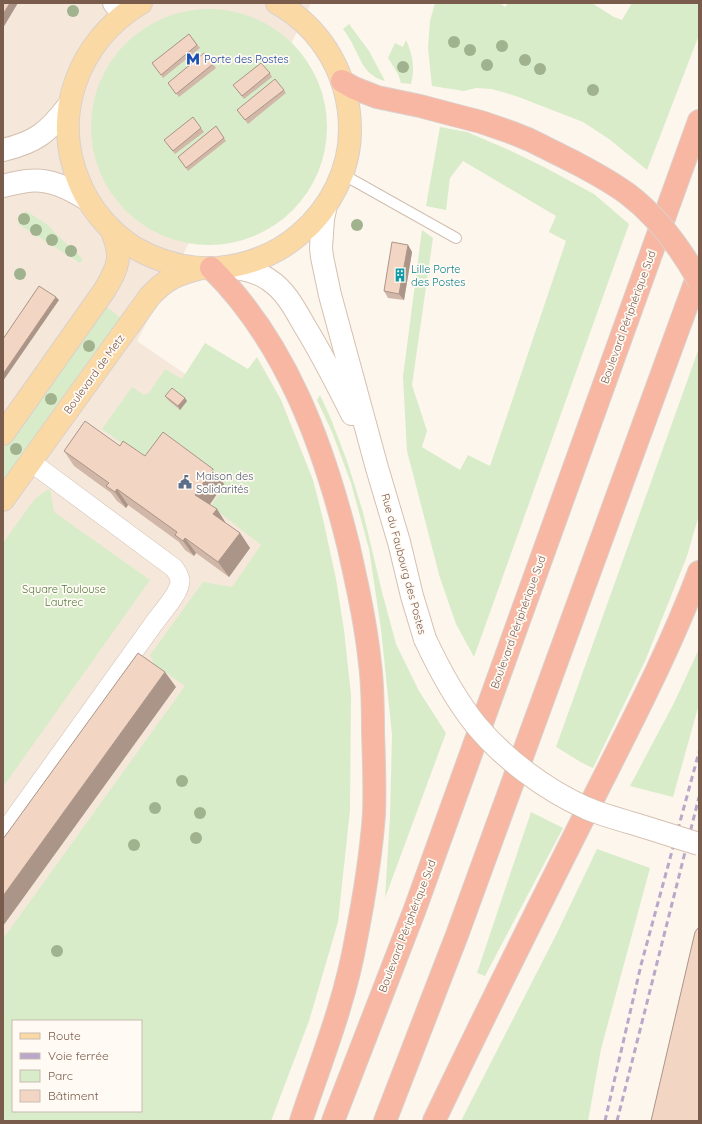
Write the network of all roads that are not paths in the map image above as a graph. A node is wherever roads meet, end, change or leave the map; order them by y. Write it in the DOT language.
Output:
graph roads {
  1 [pos="277,3"];
  2 [pos="308,3"];
  3 [pos="126,7"];
  4 [pos="307,25"];
  5 [pos="342,81"];
  6 [pos="70,105"];
  7 [pos="699,121"];
  8 [pos="3,150"];
  9 [pos="342,174"];
  10 [pos="3,186"];
  11 [pos="88,200"];
  12 [pos="326,205"];
  13 [pos="111,229"];
  14 [pos="456,238"];
  15 [pos="213,268"];
  16 [pos="699,272"];
  17 [pos="699,281"];
  18 [pos="3,434"];
  19 [pos="31,462"];
  20 [pos="377,468"];
  21 [pos="3,500"];
  22 [pos="699,572"];
  23 [pos="3,834"];
  24 [pos="699,844"];
  25 [pos="301,1121"];
  26 [pos="333,1121"];
  27 [pos="386,1121"];
  28 [pos="434,1121"];
  1 -- 4 [label="main road, Boulevard de Metz"];
  2 -- 4 [label="main road"];
  3 -- 6 [label="main road"];
  4 -- 5 [label="main road, Boulevard de Metz"];
  5 -- 9 [label="main road, Boulevard de Metz"];
  5 -- 17 [label="highway, bridge"];
  6 -- 8 [label="main road"];
  6 -- 11 [label="main road"];
  7 -- 26 [label="highway, Boulevard Périphérique Sud"];
  9 -- 12 [label="main road, Boulevard de Metz"];
  9 -- 14 [label="lane"];
  10 -- 11 [label="main road"];
  11 -- 13 [label="main road"];
  12 -- 15 [label="main road, Boulevard de Metz"];
  12 -- 20 [label="main road, Rue du Faubourg des Postes"];
  13 -- 15 [label="main road"];
  13 -- 18 [label="main road"];
  15 -- 19 [label="main road, Boulevard de Metz"];
  15 -- 20 [label="main road, Rue du Faubourg des Postes"];
  15 -- 25 [label="highway"];
  16 -- 27 [label="highway"];
  19 -- 21 [label="main road, Boulevard de Metz"];
  19 -- 23 [label="street"];
  20 -- 24 [label="main road, Rue du Faubourg des Postes, bridge"];
  22 -- 28 [label="highway"];
}
